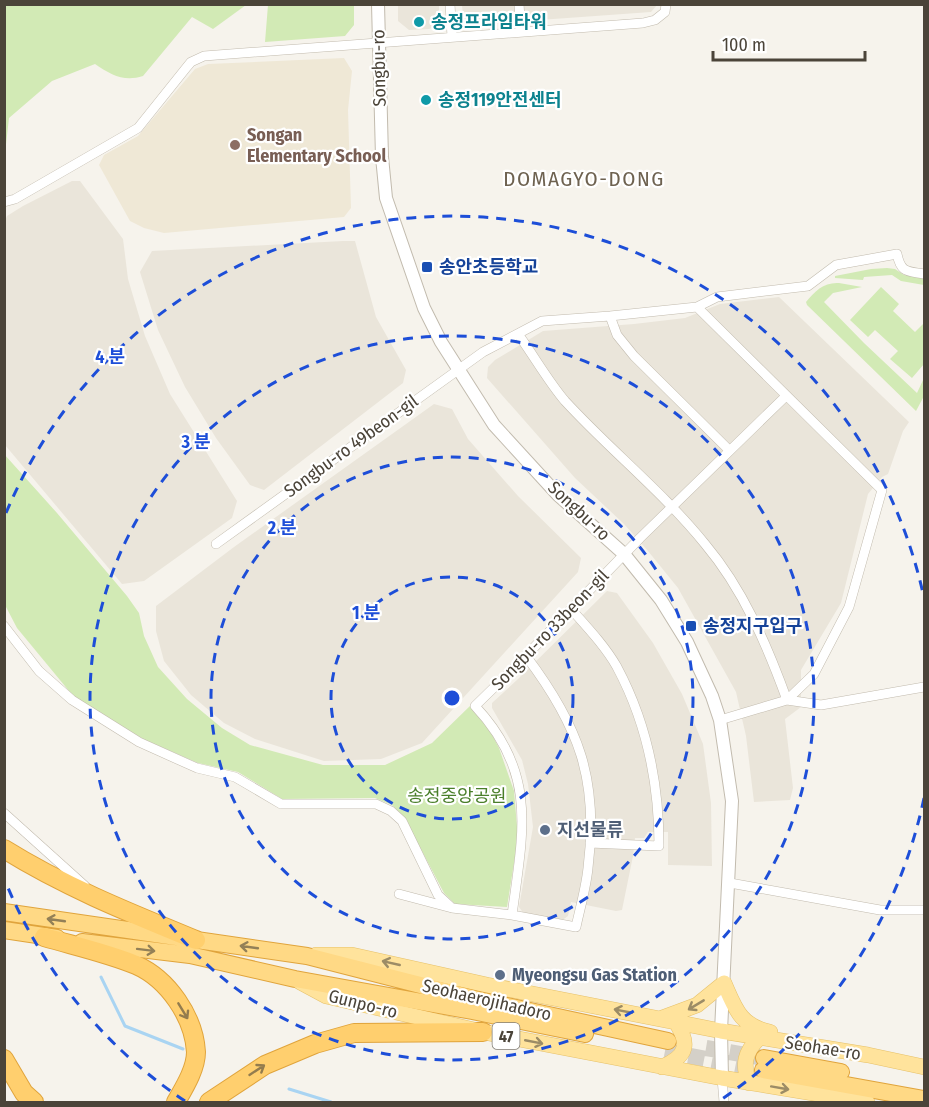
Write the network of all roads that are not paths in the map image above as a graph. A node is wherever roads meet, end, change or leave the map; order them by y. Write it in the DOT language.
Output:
graph roads {
  1 [pos="378,4"];
  2 [pos="450,4"];
  3 [pos="519,4"];
  4 [pos="666,4"];
  5 [pos="521,32"];
  6 [pos="452,37"];
  7 [pos="378,44"];
  8 [pos="4,202"];
  9 [pos="924,274"];
  10 [pos="697,307"];
  11 [pos="610,316"];
  12 [pos="518,334"];
  13 [pos="458,370"];
  14 [pos="789,399"];
  15 [pos="729,450"];
  16 [pos="672,506"];
  17 [pos="216,544"];
  18 [pos="624,554"];
  19 [pos="571,609"];
  20 [pos="4,626"];
  21 [pos="526,656"];
  22 [pos="924,687"];
  23 [pos="787,700"];
  24 [pos="720,720"];
  25 [pos="4,813"];
  26 [pos="590,843"];
  27 [pos="4,849"];
  28 [pos="730,883"];
  29 [pos="399,894"];
  30 [pos="102,902"];
  31 [pos="452,909"];
  32 [pos="924,910"];
  33 [pos="4,912"];
  34 [pos="512,915"];
  35 [pos="4,930"];
  36 [pos="44,937"];
  37 [pos="196,939"];
  38 [pos="307,956"];
  39 [pos="295,980"];
  40 [pos="724,983"];
  41 [pos="668,1020"];
  42 [pos="722,1031"];
  43 [pos="483,1032"];
  44 [pos="759,1038"];
  45 [pos="665,1053"];
  46 [pos="868,1056"];
  47 [pos="4,1059"];
  48 [pos="924,1067"];
  49 [pos="722,1078"];
  50 [pos="4,1082"];
  51 [pos="749,1083"];
  52 [pos="924,1088"];
  53 [pos="924,1099"];
  54 [pos="18,1102"];
  55 [pos="34,1102"];
  56 [pos="176,1102"];
  57 [pos="209,1102"];
  58 [pos="724,1102"];
  59 [pos="867,1102"];
  1 -- 7 [label="street, Songbu-ro"];
  2 -- 6 [label="street"];
  3 -- 5 [label="street"];
  4 -- 5 [label="street"];
  5 -- 6 [label="street"];
  6 -- 7 [label="street"];
  7 -- 8 [label="street"];
  7 -- 13 [label="street, Songbu-ro"];
  9 -- 10 [label="street, Songbu-ro 49beon-gil"];
  10 -- 11 [label="street, Songbu-ro 49beon-gil"];
  10 -- 14 [label="street"];
  11 -- 12 [label="street, Songbu-ro 49beon-gil"];
  11 -- 15 [label="street"];
  12 -- 13 [label="street, Songbu-ro 49beon-gil"];
  12 -- 16 [label="street"];
  13 -- 17 [label="street, Songbu-ro 49beon-gil"];
  13 -- 18 [label="street, Songbu-ro"];
  14 -- 15 [label="street, Songbu-ro 33beon-gil"];
  14 -- 23 [label="street"];
  15 -- 16 [label="street, Songbu-ro 33beon-gil"];
  16 -- 18 [label="street, Songbu-ro 33beon-gil"];
  16 -- 23 [label="street"];
  18 -- 19 [label="street, Songbu-ro 33beon-gil"];
  18 -- 24 [label="street, Songbu-ro"];
  19 -- 21 [label="street, Songbu-ro 33beon-gil"];
  19 -- 26 [label="street"];
  20 -- 31 [label="street"];
  21 -- 26 [label="street"];
  21 -- 34 [label="street, Songbu-ro 33beon-gil"];
  22 -- 23 [label="street"];
  23 -- 24 [label="street"];
  24 -- 28 [label="street, Songbu-ro"];
  25 -- 30 [label="street"];
  26 -- 34 [label="street"];
  27 -- 30 [label="highway"];
  28 -- 32 [label="street"];
  28 -- 40 [label="street, Songbu-ro"];
  29 -- 31 [label="street"];
  30 -- 37 [label="highway"];
  31 -- 34 [label="street"];
  37 -- 33 [label="highway, 47, one-way"];
  35 -- 36 [label="highway, Gunpo-ro / 47"];
  36 -- 39 [label="highway, Gunpo-ro / 47, one-way"];
  36 -- 56 [label="highway, one-way"];
  38 -- 37 [label="highway, 47, one-way"];
  41 -- 38 [label="main road, 47, one-way"];
  38 -- 45 [label="highway, Seohaerojihadoro / 47"];
  39 -- 43 [label="main road, Gunpo-ro / 47"];
  39 -- 45 [label="highway, Seohaerojihadoro / 47"];
  40 -- 41 [label="main road, one-way"];
  40 -- 42 [label="street, Songbu-ro"];
  40 -- 46 [label="main road"];
  41 -- 42 [label="main road, 47"];
  41 -- 45 [label="main road"];
  42 -- 44 [label="main road, Seohae-ro / 47"];
  42 -- 49 [label="street, Songbu-ro"];
  43 -- 45 [label="main road, Gunpo-ro / 47, one-way"];
  57 -- 43 [label="highway, one-way"];
  44 -- 46 [label="main road, Seohae-ro / 47"];
  44 -- 51 [label="main road"];
  45 -- 49 [label="main road, Gunpo-ro / 47"];
  46 -- 48 [label="main road, Seohae-ro / 47"];
  47 -- 55 [label="highway"];
  49 -- 51 [label="main road, 47"];
  49 -- 58 [label="street"];
  50 -- 54 [label="highway"];
  51 -- 59 [label="main road, 47, one-way"];
  52 -- 53 [label="highway"];
}
